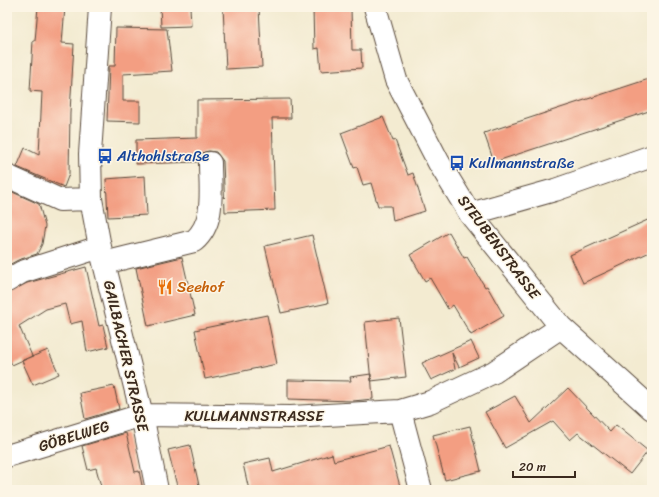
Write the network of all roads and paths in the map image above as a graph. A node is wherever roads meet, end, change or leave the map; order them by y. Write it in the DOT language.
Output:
graph roads {
  1 [pos="100,7"];
  2 [pos="375,7"];
  3 [pos="652,156"];
  4 [pos="210,163"];
  5 [pos="7,176"];
  6 [pos="91,199"];
  7 [pos="470,214"];
  8 [pos="102,255"];
  9 [pos="7,281"];
  10 [pos="561,327"];
  11 [pos="652,409"];
  12 [pos="400,411"];
  13 [pos="142,415"];
  14 [pos="7,456"];
  15 [pos="157,490"];
  16 [pos="421,490"];
  1 -- 6 [label="street, GAILBACHER STRASSE"];
  2 -- 7 [label="street, STEUBENSTRASSE"];
  3 -- 7 [label="street"];
  4 -- 8 [label="street"];
  5 -- 6 [label="street"];
  6 -- 8 [label="street, GAILBACHER STRASSE"];
  7 -- 10 [label="street, STEUBENSTRASSE"];
  8 -- 9 [label="street"];
  8 -- 13 [label="street, GAILBACHER STRASSE"];
  10 -- 11 [label="street, STEUBENSTRASSE"];
  10 -- 12 [label="street, KULLMANNSTRASSE"];
  12 -- 13 [label="street, KULLMANNSTRASSE"];
  12 -- 16 [label="street"];
  13 -- 14 [label="street, GÖBELWEG"];
  13 -- 15 [label="street, GAILBACHER STRASSE"];
}
